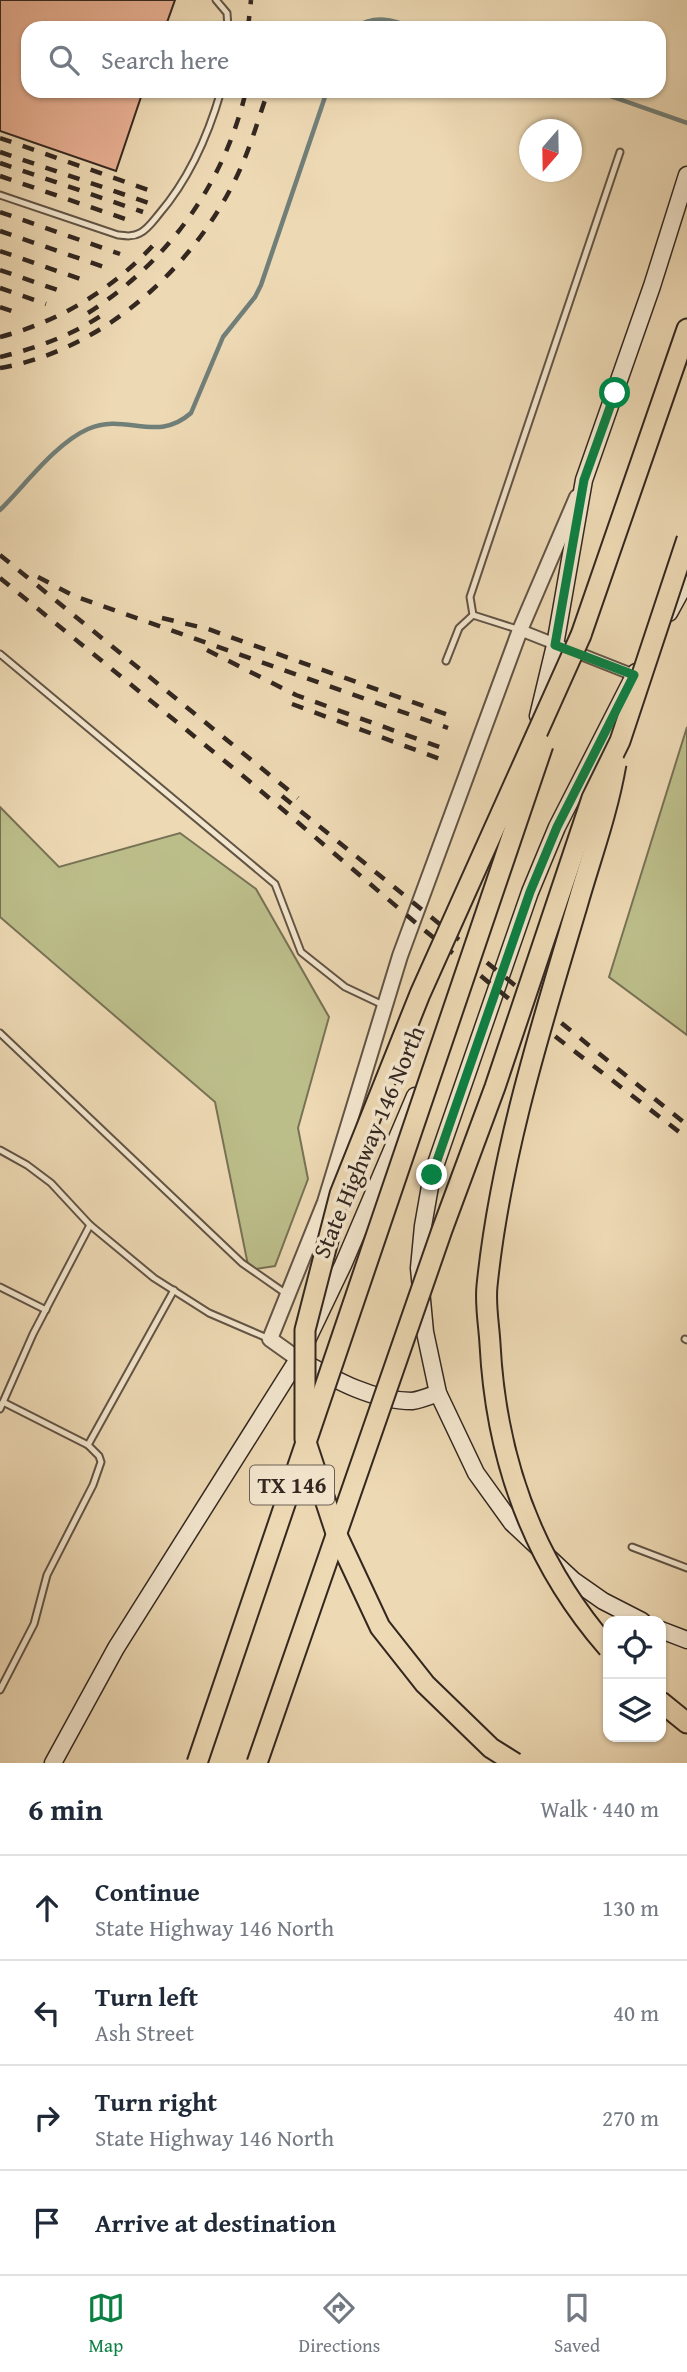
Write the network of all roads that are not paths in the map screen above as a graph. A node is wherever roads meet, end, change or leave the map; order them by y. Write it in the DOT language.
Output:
graph roads {
  1 [pos="216,0"];
  2 [pos="228,21"];
  3 [pos="218,98"];
  4 [pos="620,152"];
  5 [pos="687,175"];
  6 [pos="0,195"];
  7 [pos="687,329"];
  8 [pos="584,480"];
  9 [pos="687,539"];
  10 [pos="687,580"];
  11 [pos="472,615"];
  12 [pos="520,630"];
  13 [pos="581,635"];
  14 [pos="555,645"];
  15 [pos="0,654"];
  16 [pos="446,661"];
  17 [pos="634,675"];
  18 [pos="620,741"];
  19 [pos="386,1007"];
  20 [pos="0,1032"];
  21 [pos="0,1150"];
  22 [pos="90,1226"];
  23 [pos="0,1287"];
  24 [pos="174,1290"];
  25 [pos="288,1295"];
  26 [pos="46,1310"];
  27 [pos="270,1339"];
  28 [pos="298,1359"];
  29 [pos="438,1393"];
  30 [pos="1,1405"];
  31 [pos="88,1445"];
  32 [pos="632,1546"];
  33 [pos="687,1568"];
  34 [pos="632,1616"];
  35 [pos="666,1632"];
  36 [pos="687,1640"];
  37 [pos="603,1641"];
  38 [pos="0,1690"];
  39 [pos="666,1706"];
  40 [pos="687,1723"];
  41 [pos="53,1763"];
  42 [pos="197,1763"];
  43 [pos="257,1763"];
  44 [pos="515,1763"];
  1 -- 2 [label="lane"];
  3 -- 6 [label="lane"];
  4 -- 11 [label="lane"];
  5 -- 8 [label="main road, State Highway 146 North"];
  7 -- 13 [label="highway, TX 146"];
  8 -- 12 [label="street, State Highway 146 North"];
  8 -- 14 [label="main road, State Highway 146 North"];
  9 -- 18 [label="highway, TX 146, bridge"];
  10 -- 17 [label="main road"];
  11 -- 12 [label="lane"];
  11 -- 16 [label="lane"];
  12 -- 14 [label="street"];
  12 -- 19 [label="street, State Highway 146 North"];
  13 -- 42 [label="highway, TX 146, bridge"];
  13 -- 44 [label="highway, bridge"];
  14 -- 17 [label="street"];
  14 -- 28 [label="main road, State Highway 146 North"];
  15 -- 19 [label="lane"];
  17 -- 29 [label="main road"];
  18 -- 37 [label="highway, bridge"];
  18 -- 43 [label="highway, TX 146, bridge"];
  19 -- 25 [label="street, State Highway 146 North"];
  20 -- 25 [label="lane"];
  21 -- 22 [label="lane"];
  22 -- 24 [label="lane"];
  22 -- 26 [label="lane"];
  23 -- 26 [label="lane"];
  24 -- 27 [label="lane"];
  24 -- 31 [label="lane"];
  25 -- 27 [label="street, State Highway 146 North"];
  26 -- 30 [label="lane"];
  27 -- 28 [label="street"];
  28 -- 29 [label="main road"];
  28 -- 41 [label="main road, State Highway 146 North"];
  29 -- 34 [label="main road"];
  30 -- 31 [label="lane"];
  31 -- 38 [label="lane"];
  32 -- 33 [label="lane"];
  35 -- 36 [label="main road"];
  39 -- 40 [label="highway"];
}
